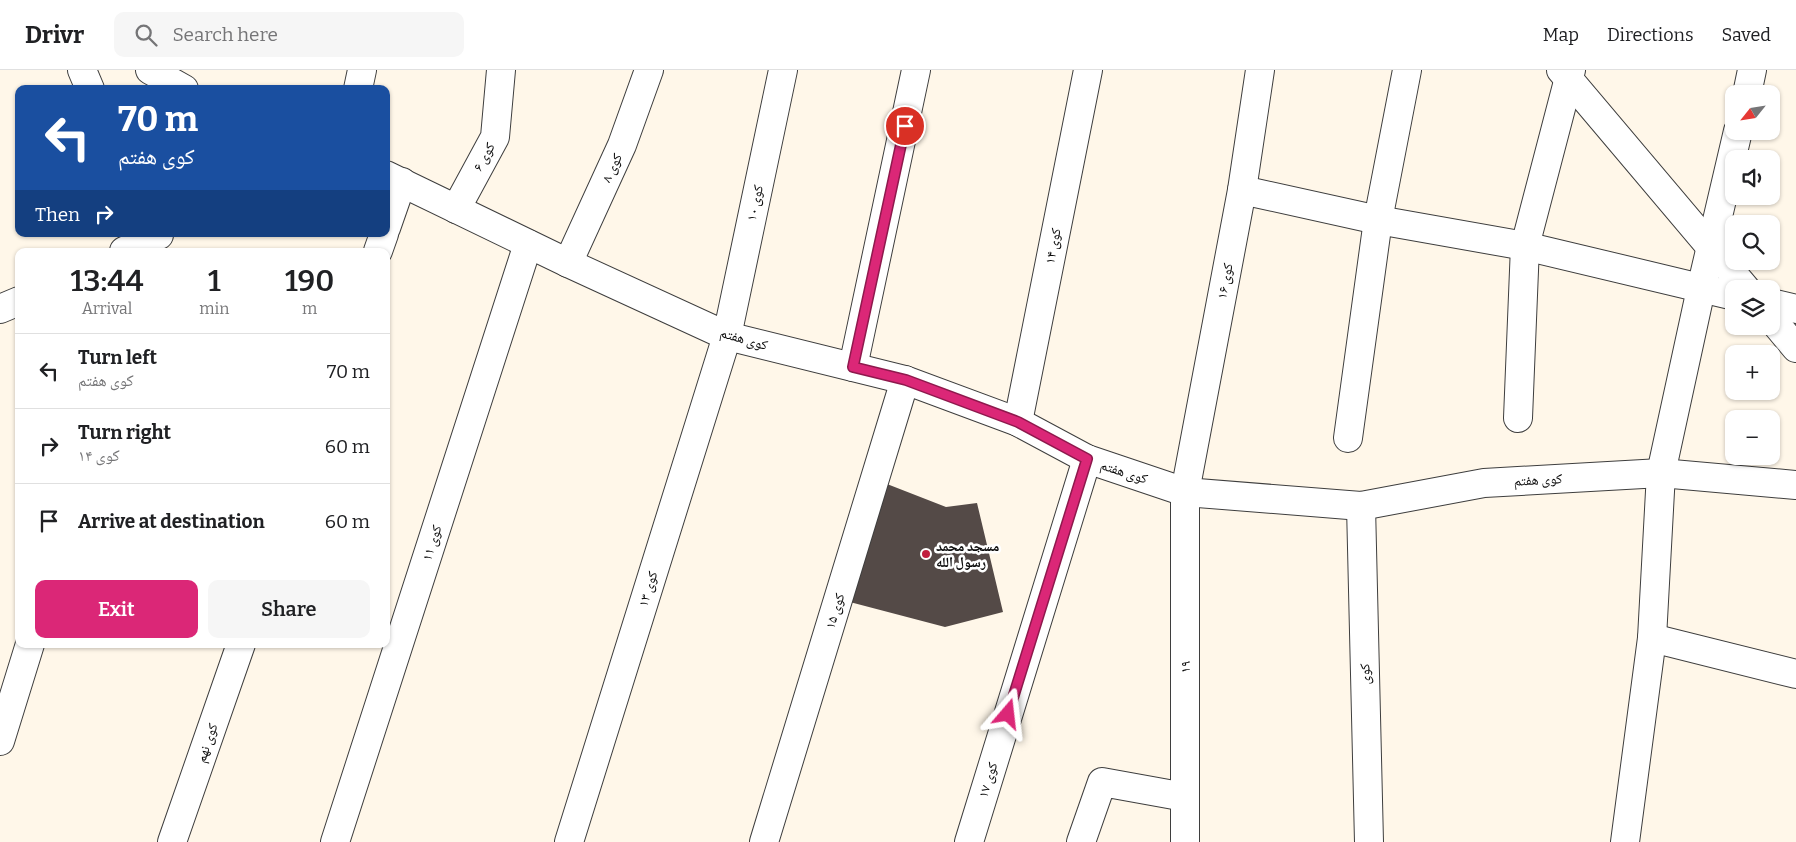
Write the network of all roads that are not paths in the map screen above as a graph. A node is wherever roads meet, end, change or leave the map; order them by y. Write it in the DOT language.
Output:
graph roads {
  1 [pos="82,70"];
  2 [pos="150,70"];
  3 [pos="362,70"];
  4 [pos="501,70"];
  5 [pos="648,70"];
  6 [pos="784,70"];
  7 [pos="916,70"];
  8 [pos="1088,70"];
  9 [pos="1260,70"];
  10 [pos="1407,70"];
  11 [pos="1561,70"];
  12 [pos="1571,70"];
  13 [pos="1752,70"];
  14 [pos="88,85"];
  15 [pos="177,85"];
  16 [pos="359,85"];
  17 [pos="1749,85"];
  18 [pos="1736,140"];
  19 [pos="394,179"];
  20 [pos="1242,190"];
  21 [pos="390,204"];
  22 [pos="456,209"];
  23 [pos="1378,220"];
  24 [pos="158,238"];
  25 [pos="528,244"];
  26 [pos="1525,246"];
  27 [pos="132,248"];
  28 [pos="568,263"];
  29 [pos="1738,280"];
  30 [pos="1701,289"];
  31 [pos="1725,294"];
  32 [pos="15,303"];
  33 [pos="1780,305"];
  34 [pos="1796,308"];
  35 [pos="0,309"];
  36 [pos="1780,329"];
  37 [pos="727,336"];
  38 [pos="1796,348"];
  39 [pos="853,367"];
  40 [pos="906,380"];
  41 [pos="1518,418"];
  42 [pos="1018,422"];
  43 [pos="1348,438"];
  44 [pos="1087,459"];
  45 [pos="1661,473"];
  46 [pos="1796,485"];
  47 [pos="1185,492"];
  48 [pos="1362,506"];
  49 [pos="1652,638"];
  50 [pos="29,648"];
  51 [pos="240,648"];
  52 [pos="1796,674"];
  53 [pos="0,741"];
  54 [pos="1185,797"];
  55 [pos="172,842"];
  56 [pos="335,842"];
  57 [pos="570,842"];
  58 [pos="764,842"];
  59 [pos="969,842"];
  60 [pos="1081,842"];
  61 [pos="1185,842"];
  62 [pos="1369,842"];
  63 [pos="1625,842"];
  1 -- 14 [label="street"];
  2 -- 15 [label="street"];
  3 -- 16 [label="street"];
  4 -- 22 [label="street, کوی ۶"];
  5 -- 28 [label="street, کوی ۸"];
  6 -- 37 [label="street, کوی ۱۰"];
  7 -- 39 [label="street"];
  8 -- 42 [label="street, کوی ۱۴"];
  9 -- 20 [label="street, کوی ۱۶"];
  10 -- 23 [label="street"];
  11 -- 29 [label="street"];
  12 -- 26 [label="street"];
  13 -- 17 [label="street"];
  18 -- 30 [label="street"];
  19 -- 21 [label="street"];
  19 -- 22 [label="street, کوی هفتم"];
  20 -- 23 [label="street"];
  20 -- 47 [label="street, کوی ۱۶"];
  22 -- 25 [label="street, کوی هفتم"];
  23 -- 26 [label="street"];
  23 -- 43 [label="street"];
  24 -- 27 [label="street"];
  25 -- 28 [label="street, کوی هفتم"];
  25 -- 56 [label="street, کوی ۱۱"];
  26 -- 30 [label="street"];
  26 -- 41 [label="street"];
  28 -- 37 [label="street, کوی هفتم"];
  30 -- 31 [label="street"];
  30 -- 45 [label="street"];
  32 -- 35 [label="street"];
  33 -- 34 [label="street"];
  36 -- 38 [label="street"];
  37 -- 39 [label="street, کوی هفتم"];
  37 -- 57 [label="street, کوی ۱۳"];
  39 -- 40 [label="street, کوی هفتم"];
  40 -- 42 [label="street, کوی هفتم"];
  40 -- 58 [label="street, کوی ۱۵"];
  42 -- 44 [label="street, کوی هفتم"];
  44 -- 47 [label="street, کوی هفتم"];
  44 -- 59 [label="street, کوی ۱۷"];
  45 -- 46 [label="street, کوی هفتم"];
  45 -- 48 [label="street, کوی هفتم"];
  45 -- 49 [label="street"];
  47 -- 48 [label="street, کوی هفتم"];
  47 -- 54 [label="street, ۱۹"];
  48 -- 62 [label="street, کوی"];
  49 -- 52 [label="street"];
  49 -- 63 [label="street"];
  50 -- 53 [label="street"];
  51 -- 55 [label="street, کوی نهم"];
  54 -- 60 [label="street"];
  54 -- 61 [label="street, ۱۹"];
}
